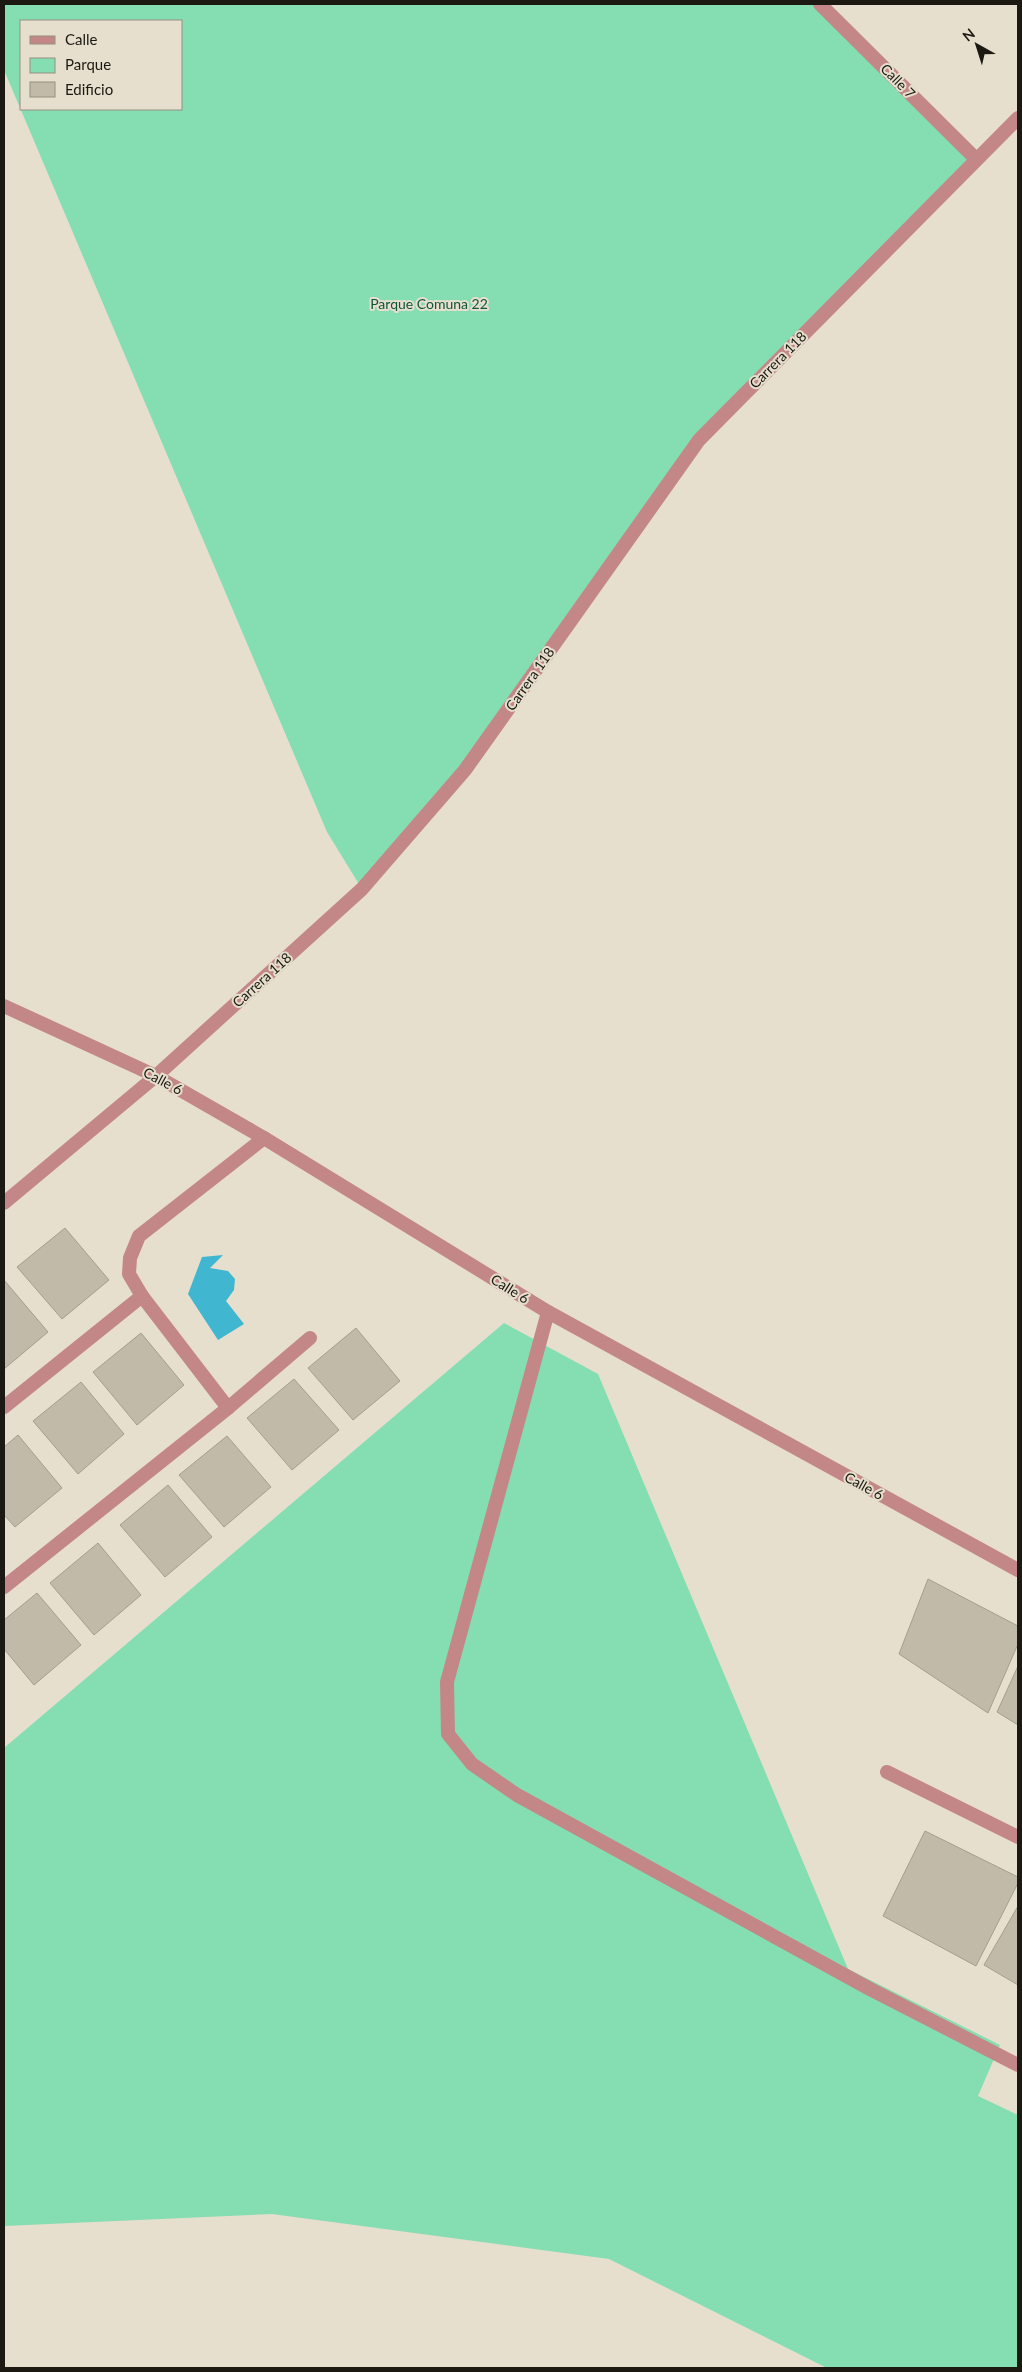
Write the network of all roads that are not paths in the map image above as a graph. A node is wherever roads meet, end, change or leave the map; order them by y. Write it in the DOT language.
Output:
graph roads {
  1 [pos="820,4"];
  2 [pos="1018,118"];
  3 [pos="976,159"];
  4 [pos="4,1006"];
  5 [pos="156,1076"];
  6 [pos="264,1138"];
  7 [pos="4,1203"];
  8 [pos="142,1296"];
  9 [pos="548,1312"];
  10 [pos="310,1338"];
  11 [pos="4,1407"];
  12 [pos="228,1408"];
  13 [pos="1018,1570"];
  14 [pos="4,1587"];
  15 [pos="887,1772"];
  16 [pos="1018,1837"];
  17 [pos="1018,2064"];
  1 -- 3 [label="street, Calle 7"];
  2 -- 3 [label="street, Carrera 118"];
  3 -- 5 [label="street, Carrera 118"];
  4 -- 5 [label="street, Calle 6"];
  5 -- 6 [label="street, Calle 6"];
  5 -- 7 [label="street, Carrera 118"];
  6 -- 8 [label="street"];
  6 -- 9 [label="street, Calle 6"];
  8 -- 11 [label="street"];
  8 -- 12 [label="street"];
  9 -- 13 [label="street, Calle 6"];
  9 -- 17 [label="street"];
  10 -- 12 [label="street"];
  12 -- 14 [label="street"];
  15 -- 16 [label="street"];
}
